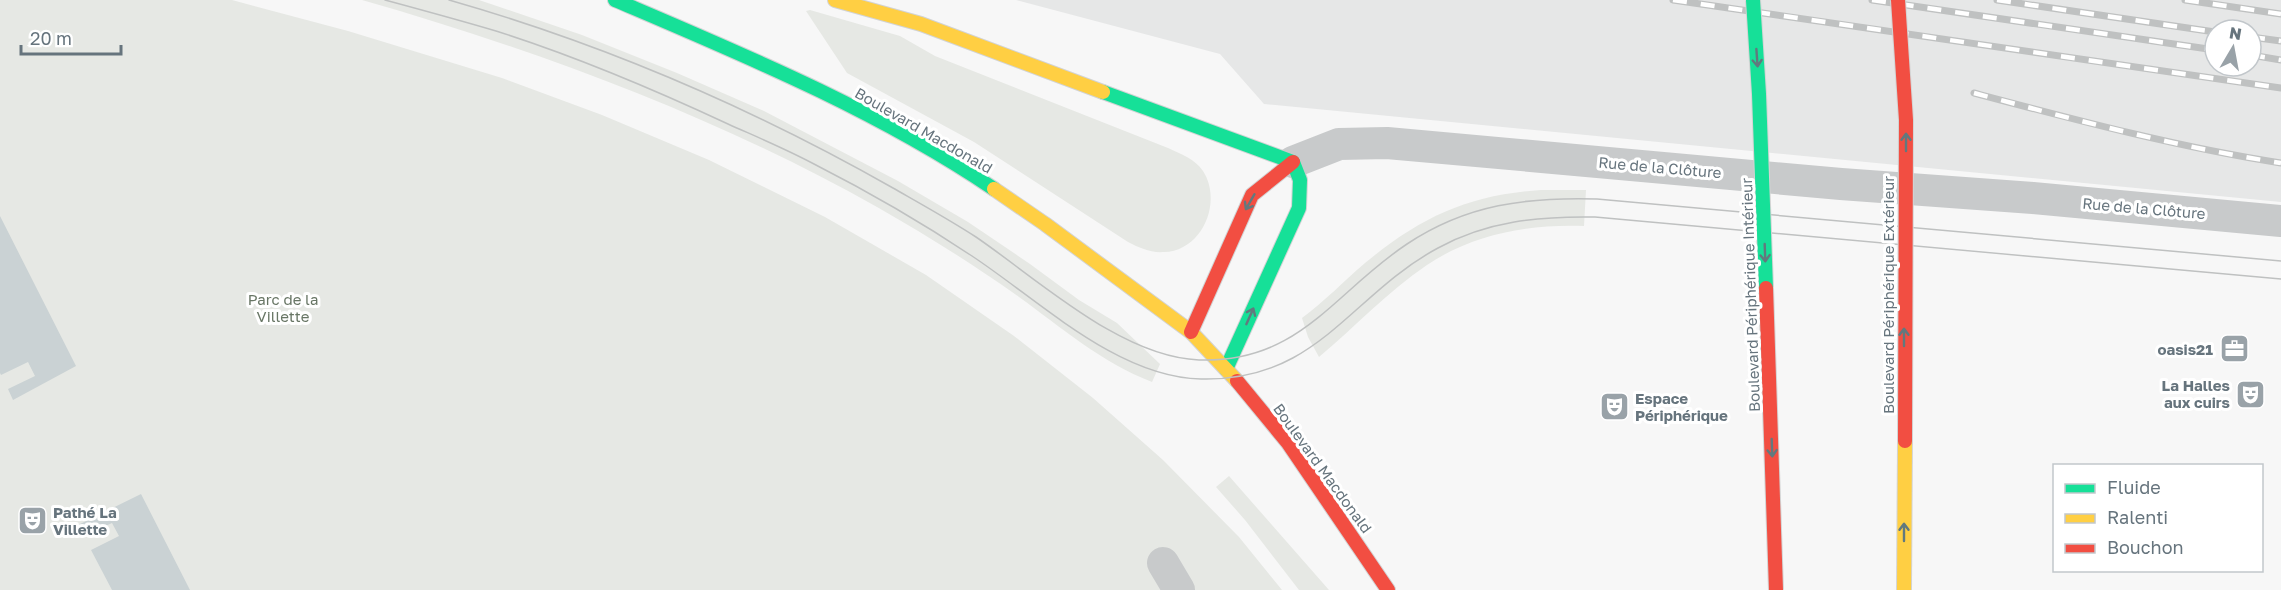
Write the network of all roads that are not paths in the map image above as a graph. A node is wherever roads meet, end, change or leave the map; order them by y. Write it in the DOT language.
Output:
graph roads {
  1 [pos="615,0"];
  2 [pos="835,0"];
  3 [pos="1753,0"];
  4 [pos="1898,0"];
  5 [pos="1293,162"];
  6 [pos="2281,221"];
  7 [pos="1191,332"];
  8 [pos="1226,369"];
  9 [pos="1163,563"];
  10 [pos="1179,590"];
  11 [pos="1388,590"];
  12 [pos="1776,590"];
  13 [pos="1904,590"];
  1 -- 7 [label="main road, Boulevard Macdonald"];
  2 -- 5 [label="main road"];
  3 -- 12 [label="main road, Boulevard Périphérique Intérieur, one-way, bridge"];
  13 -- 4 [label="main road, Boulevard Périphérique Extérieur, one-way, bridge"];
  5 -- 6 [label="street, Rue de la Clôture"];
  5 -- 7 [label="main road, one-way"];
  8 -- 5 [label="main road, one-way"];
  7 -- 8 [label="main road, Boulevard Macdonald"];
  8 -- 11 [label="main road, Boulevard Macdonald"];
  9 -- 10 [label="street"];
}
